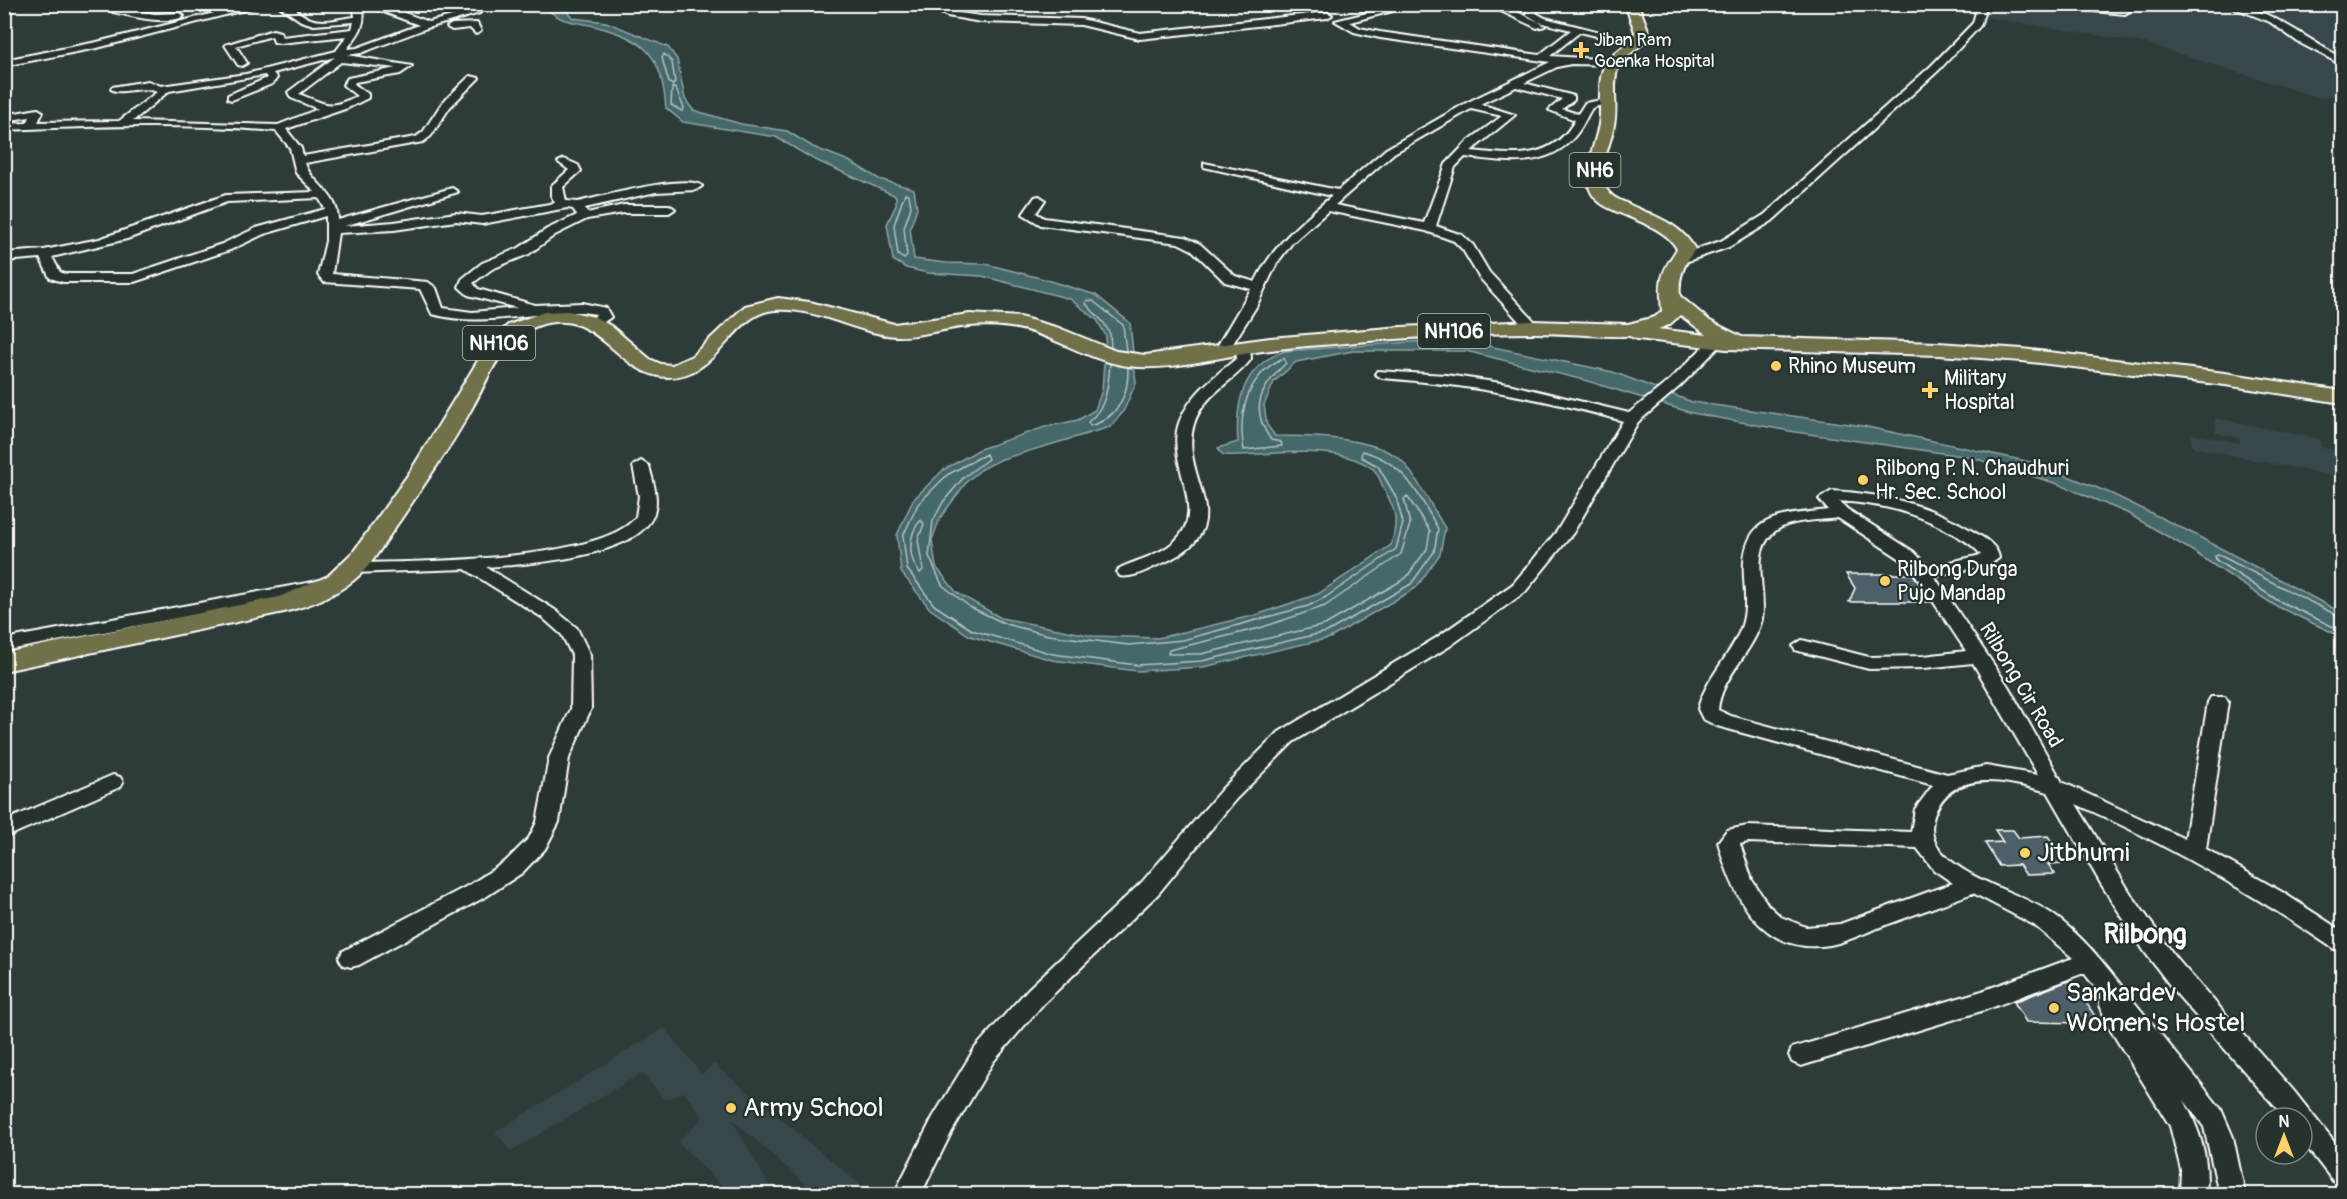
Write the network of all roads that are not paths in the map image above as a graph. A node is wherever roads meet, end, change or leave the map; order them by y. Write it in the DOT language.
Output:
graph roads {
  1 [pos="222,4"];
  2 [pos="264,4"];
  3 [pos="280,4"];
  4 [pos="927,4"];
  5 [pos="1354,4"];
  6 [pos="1416,4"];
  7 [pos="1535,4"];
  8 [pos="1631,4"];
  9 [pos="1983,4"];
  10 [pos="2024,4"];
  11 [pos="2228,4"];
  12 [pos="358,6"];
  13 [pos="1301,6"];
  14 [pos="1496,6"];
  15 [pos="1321,9"];
  16 [pos="116,10"];
  17 [pos="2125,11"];
  18 [pos="475,13"];
  19 [pos="1241,17"];
  20 [pos="360,19"];
  21 [pos="1342,22"];
  22 [pos="429,25"];
  23 [pos="414,30"];
  24 [pos="476,31"];
  25 [pos="354,32"];
  26 [pos="1575,32"];
  27 [pos="1134,35"];
  28 [pos="1638,43"];
  29 [pos="343,54"];
  30 [pos="1543,57"];
  31 [pos="1563,62"];
  32 [pos="2343,62"];
  33 [pos="4,63"];
  34 [pos="242,63"];
  35 [pos="1613,63"];
  36 [pos="265,72"];
  37 [pos="474,78"];
  38 [pos="1514,83"];
  39 [pos="116,89"];
  40 [pos="161,89"];
  41 [pos="232,97"];
  42 [pos="1607,102"];
  43 [pos="1470,105"];
  44 [pos="324,111"];
  45 [pos="4,118"];
  46 [pos="1581,118"];
  47 [pos="121,124"];
  48 [pos="31,126"];
  49 [pos="4,128"];
  50 [pos="279,128"];
  51 [pos="1463,153"];
  52 [pos="300,160"];
  53 [pos="564,162"];
  54 [pos="1208,165"];
  55 [pos="696,186"];
  56 [pos="452,192"];
  57 [pos="322,194"];
  58 [pos="1340,194"];
  59 [pos="1039,200"];
  60 [pos="563,205"];
  61 [pos="1325,207"];
  62 [pos="669,209"];
  63 [pos="332,211"];
  64 [pos="580,212"];
  65 [pos="333,228"];
  66 [pos="1429,228"];
  67 [pos="45,255"];
  68 [pos="4,257"];
  69 [pos="1680,259"];
  70 [pos="1258,287"];
  71 [pos="1670,297"];
  72 [pos="535,309"];
  73 [pos="597,323"];
  74 [pos="1532,327"];
  75 [pos="1616,330"];
  76 [pos="1716,342"];
  77 [pos="1738,343"];
  78 [pos="1243,347"];
  79 [pos="1219,350"];
  80 [pos="1382,374"];
  81 [pos="2343,397"];
  82 [pos="1635,416"];
  83 [pos="641,466"];
  84 [pos="1841,513"];
  85 [pos="469,564"];
  86 [pos="352,568"];
  87 [pos="1126,572"];
  88 [pos="1924,573"];
  89 [pos="334,583"];
  90 [pos="4,645"];
  91 [pos="1802,646"];
  92 [pos="1979,656"];
  93 [pos="4,662"];
  94 [pos="2218,702"];
  95 [pos="112,782"];
  96 [pos="1949,782"];
  97 [pos="2055,788"];
  98 [pos="4,830"];
  99 [pos="1923,840"];
  100 [pos="2194,854"];
  101 [pos="1974,885"];
  102 [pos="2343,943"];
  103 [pos="351,958"];
  104 [pos="2089,962"];
  105 [pos="2112,991"];
  106 [pos="1801,1055"];
  107 [pos="2291,1106"];
  108 [pos="2314,1135"];
  109 [pos="2343,1172"];
  110 [pos="907,1194"];
  111 [pos="2193,1194"];
  112 [pos="2232,1194"];
  1 -- 16 [label="street"];
  2 -- 33 [label="street"];
  3 -- 20 [label="street"];
  4 -- 27 [label="street"];
  5 -- 15 [label="street"];
  6 -- 21 [label="street"];
  7 -- 26 [label="street"];
  8 -- 28 [label="highway"];
  9 -- 69 [label="street"];
  10 -- 17 [label="street"];
  11 -- 32 [label="street"];
  12 -- 20 [label="street"];
  12 -- 22 [label="street"];
  13 -- 15 [label="street"];
  14 -- 26 [label="street"];
  15 -- 21 [label="street"];
  15 -- 27 [label="street"];
  18 -- 22 [label="street"];
  19 -- 27 [label="street"];
  20 -- 25 [label="street"];
  21 -- 30 [label="street"];
  22 -- 23 [label="street"];
  23 -- 24 [label="street"];
  23 -- 29 [label="street"];
  25 -- 29 [label="street"];
  25 -- 34 [label="street"];
  26 -- 28 [label="street"];
  26 -- 30 [label="street"];
  28 -- 35 [label="highway"];
  29 -- 36 [label="street"];
  29 -- 44 [label="street"];
  29 -- 44 [label="street"];
  30 -- 31 [label="street"];
  31 -- 35 [label="street"];
  31 -- 38 [label="street"];
  35 -- 42 [label="highway, NH6"];
  36 -- 40 [label="street"];
  36 -- 41 [label="street"];
  37 -- 52 [label="street"];
  38 -- 43 [label="street"];
  38 -- 46 [label="street"];
  39 -- 40 [label="street"];
  40 -- 47 [label="street"];
  42 -- 46 [label="street"];
  42 -- 69 [label="highway, NH6"];
  43 -- 51 [label="street"];
  43 -- 58 [label="street"];
  44 -- 50 [label="street"];
  45 -- 48 [label="street"];
  46 -- 51 [label="street"];
  47 -- 48 [label="street"];
  47 -- 50 [label="street"];
  48 -- 49 [label="street"];
  50 -- 52 [label="street"];
  51 -- 66 [label="street"];
  52 -- 57 [label="street"];
  53 -- 60 [label="street"];
  54 -- 58 [label="street"];
  55 -- 64 [label="street"];
  56 -- 65 [label="street"];
  57 -- 63 [label="street"];
  57 -- 67 [label="street"];
  58 -- 61 [label="street"];
  59 -- 70 [label="street"];
  60 -- 64 [label="street"];
  60 -- 65 [label="street"];
  61 -- 66 [label="street"];
  61 -- 70 [label="street"];
  62 -- 64 [label="street"];
  63 -- 65 [label="street"];
  63 -- 67 [label="street"];
  64 -- 72 [label="street"];
  65 -- 72 [label="street"];
  66 -- 74 [label="street"];
  67 -- 68 [label="street"];
  69 -- 71 [label="highway"];
  70 -- 79 [label="street"];
  71 -- 75 [label="highway, NH106"];
  71 -- 77 [label="highway"];
  72 -- 73 [label="street"];
  73 -- 79 [label="highway, NH106"];
  73 -- 86 [label="highway, NH106"];
  74 -- 75 [label="highway, NH106"];
  74 -- 78 [label="highway, NH106"];
  75 -- 76 [label="highway, NH106"];
  76 -- 77 [label="highway, NH106"];
  76 -- 82 [label="street"];
  77 -- 81 [label="highway"];
  78 -- 79 [label="highway, NH106"];
  78 -- 87 [label="street"];
  80 -- 82 [label="street"];
  82 -- 110 [label="street"];
  83 -- 85 [label="street"];
  84 -- 88 [label="street, Rilbong Cir Road"];
  84 -- 88 [label="street"];
  84 -- 96 [label="street"];
  85 -- 86 [label="street"];
  85 -- 103 [label="street"];
  86 -- 89 [label="highway, NH106"];
  88 -- 92 [label="street, Rilbong Cir Road"];
  89 -- 90 [label="street"];
  89 -- 93 [label="highway, NH106"];
  91 -- 92 [label="street"];
  92 -- 97 [label="street, Rilbong Cir Road"];
  94 -- 100 [label="street"];
  95 -- 98 [label="street"];
  96 -- 97 [label="street"];
  96 -- 99 [label="street"];
  97 -- 100 [label="street"];
  97 -- 107 [label="street, Rilbong Cir Road"];
  99 -- 101 [label="street"];
  99 -- 101 [label="street"];
  100 -- 102 [label="street"];
  101 -- 104 [label="street"];
  104 -- 105 [label="street"];
  104 -- 106 [label="street"];
  105 -- 111 [label="street"];
  105 -- 112 [label="street"];
  108 -- 109 [label="street, Rilbong Cir Road"];
}
